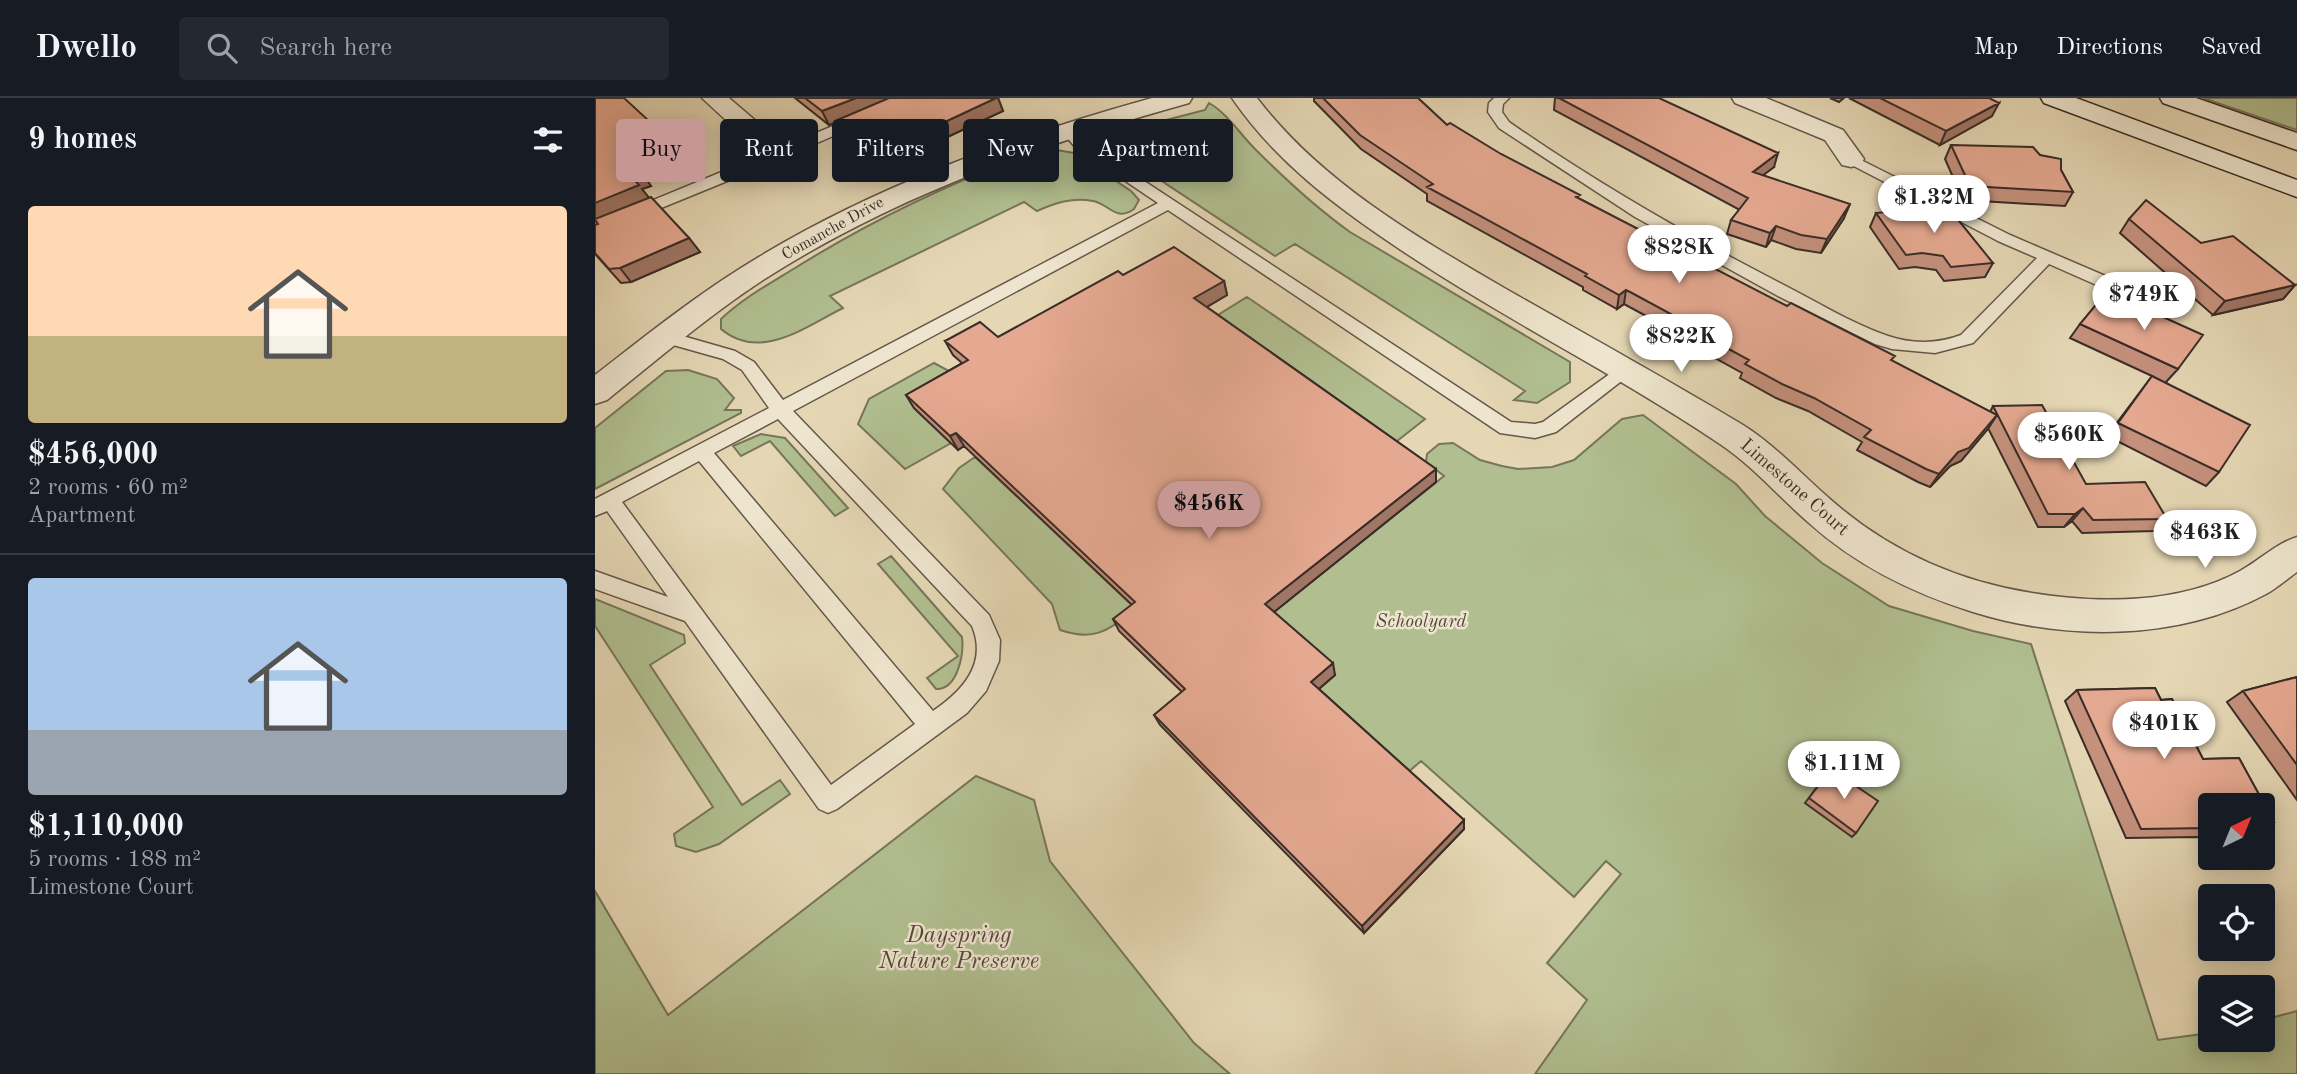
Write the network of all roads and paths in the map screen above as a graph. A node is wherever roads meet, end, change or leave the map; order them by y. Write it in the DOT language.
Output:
graph roads {
  1 [pos="714,98"];
  2 [pos="913,98"];
  3 [pos="1180,98"];
  4 [pos="1244,98"];
  5 [pos="1502,98"];
  6 [pos="1744,98"];
  7 [pos="2053,98"];
  8 [pos="2089,98"];
  9 [pos="2172,98"];
  10 [pos="738,119"];
  11 [pos="1067,129"];
  12 [pos="818,139"];
  13 [pos="2297,142"];
  14 [pos="1851,159"];
  15 [pos="2297,174"];
  16 [pos="720,180"];
  17 [pos="2297,189"];
  18 [pos="1168,204"];
  19 [pos="595,230"];
  20 [pos="2046,258"];
  21 [pos="2132,295"];
  22 [pos="665,337"];
  23 [pos="1624,372"];
  24 [pos="595,392"];
  25 [pos="781,409"];
  26 [pos="701,451"];
  27 [pos="602,504"];
  28 [pos="2297,552"];
  29 [pos="595,580"];
  30 [pos="694,615"];
  31 [pos="931,726"];
  1 -- 10 [label="street"];
  2 -- 12 [label="lane"];
  3 -- 11 [label="street, Comanche Drive"];
  4 -- 23 [label="street, Limestone Court"];
  5 -- 20 [label="lane"];
  6 -- 14 [label="street"];
  7 -- 17 [label="street"];
  8 -- 15 [label="street"];
  9 -- 13 [label="street"];
  11 -- 18 [label="lane"];
  11 -- 22 [label="street, Comanche Drive"];
  14 -- 20 [label="lane"];
  16 -- 19 [label="lane"];
  18 -- 23 [label="lane"];
  18 -- 25 [label="lane"];
  20 -- 21 [label="lane"];
  22 -- 24 [label="street, Comanche Drive"];
  22 -- 25 [label="lane"];
  23 -- 28 [label="street, Limestone Court"];
  25 -- 26 [label="lane"];
  25 -- 31 [label="lane"];
  26 -- 27 [label="lane"];
  26 -- 31 [label="lane"];
  27 -- 30 [label="lane"];
  29 -- 30 [label="lane"];
  30 -- 31 [label="lane"];
}
